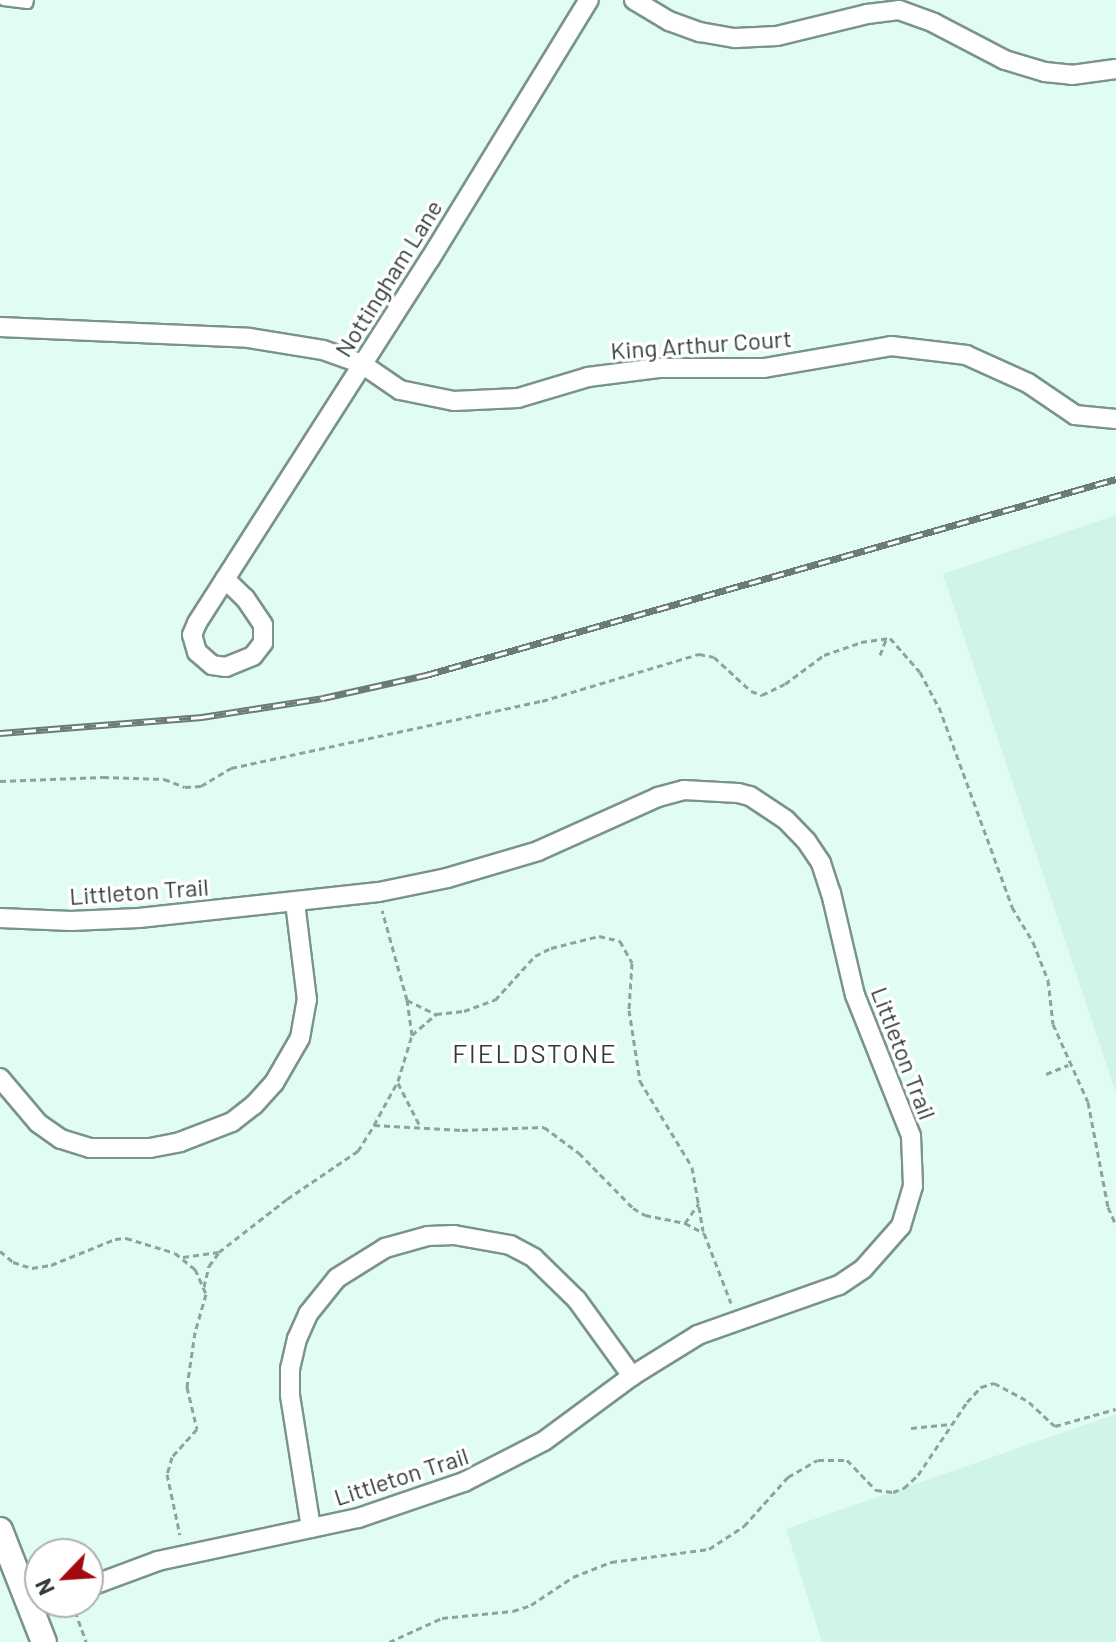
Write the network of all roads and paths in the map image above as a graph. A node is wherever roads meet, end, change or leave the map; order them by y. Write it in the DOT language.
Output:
graph roads {
  1 [pos="3,0"];
  2 [pos="28,0"];
  3 [pos="589,0"];
  4 [pos="634,0"];
  5 [pos="1116,69"];
  6 [pos="0,327"];
  7 [pos="362,364"];
  8 [pos="1116,419"];
  9 [pos="225,579"];
  10 [pos="887,638"];
  11 [pos="880,655"];
  12 [pos="295,902"];
  13 [pos="382,910"];
  14 [pos="0,918"];
  15 [pos="407,1000"];
  16 [pos="436,1014"];
  17 [pos="412,1035"];
  18 [pos="1069,1065"];
  19 [pos="1046,1074"];
  20 [pos="0,1078"];
  21 [pos="398,1081"];
  22 [pos="374,1125"];
  23 [pos="420,1126"];
  24 [pos="699,1203"];
  25 [pos="685,1223"];
  26 [pos="704,1233"];
  27 [pos="0,1251"];
  28 [pos="219,1252"];
  29 [pos="183,1257"];
  30 [pos="204,1287"];
  31 [pos="731,1303"];
  32 [pos="632,1376"];
  33 [pos="1116,1409"];
  34 [pos="952,1424"];
  35 [pos="911,1428"];
  36 [pos="311,1528"];
  37 [pos="0,1530"];
  38 [pos="180,1535"];
  39 [pos="24,1576"];
  40 [pos="104,1581"];
  41 [pos="41,1618"];
  42 [pos="77,1618"];
  43 [pos="44,1642"];
  44 [pos="86,1642"];
  45 [pos="389,1642"];
  1 -- 2 [label="lane"];
  3 -- 7 [label="street, Nottingham Lane"];
  4 -- 5 [label="street"];
  6 -- 7 [label="street, King Arthur Court"];
  7 -- 8 [label="street, King Arthur Court"];
  7 -- 9 [label="street, Nottingham Lane"];
  9 -- 9 [label="street, Nottingham Lane"];
  10 -- 11 [label="path"];
  12 -- 14 [label="street, Littleton Trail"];
  12 -- 20 [label="street"];
  12 -- 32 [label="street, Littleton Trail"];
  13 -- 15 [label="path"];
  15 -- 16 [label="path"];
  15 -- 17 [label="path"];
  16 -- 17 [label="path"];
  16 -- 24 [label="path"];
  17 -- 21 [label="path"];
  18 -- 19 [label="path"];
  21 -- 22 [label="path"];
  21 -- 23 [label="path"];
  22 -- 23 [label="path"];
  22 -- 28 [label="path"];
  23 -- 25 [label="path"];
  24 -- 25 [label="path"];
  24 -- 26 [label="path"];
  25 -- 26 [label="path"];
  26 -- 31 [label="path"];
  27 -- 29 [label="path"];
  28 -- 29 [label="path"];
  28 -- 30 [label="path"];
  29 -- 30 [label="path"];
  30 -- 38 [label="path"];
  32 -- 36 [label="street, Littleton Trail"];
  32 -- 36 [label="street"];
  33 -- 34 [label="path"];
  34 -- 35 [label="path"];
  34 -- 45 [label="path"];
  36 -- 40 [label="street, Littleton Trail"];
  37 -- 39 [label="main road"];
  41 -- 43 [label="main road"];
  42 -- 44 [label="path"];
}
